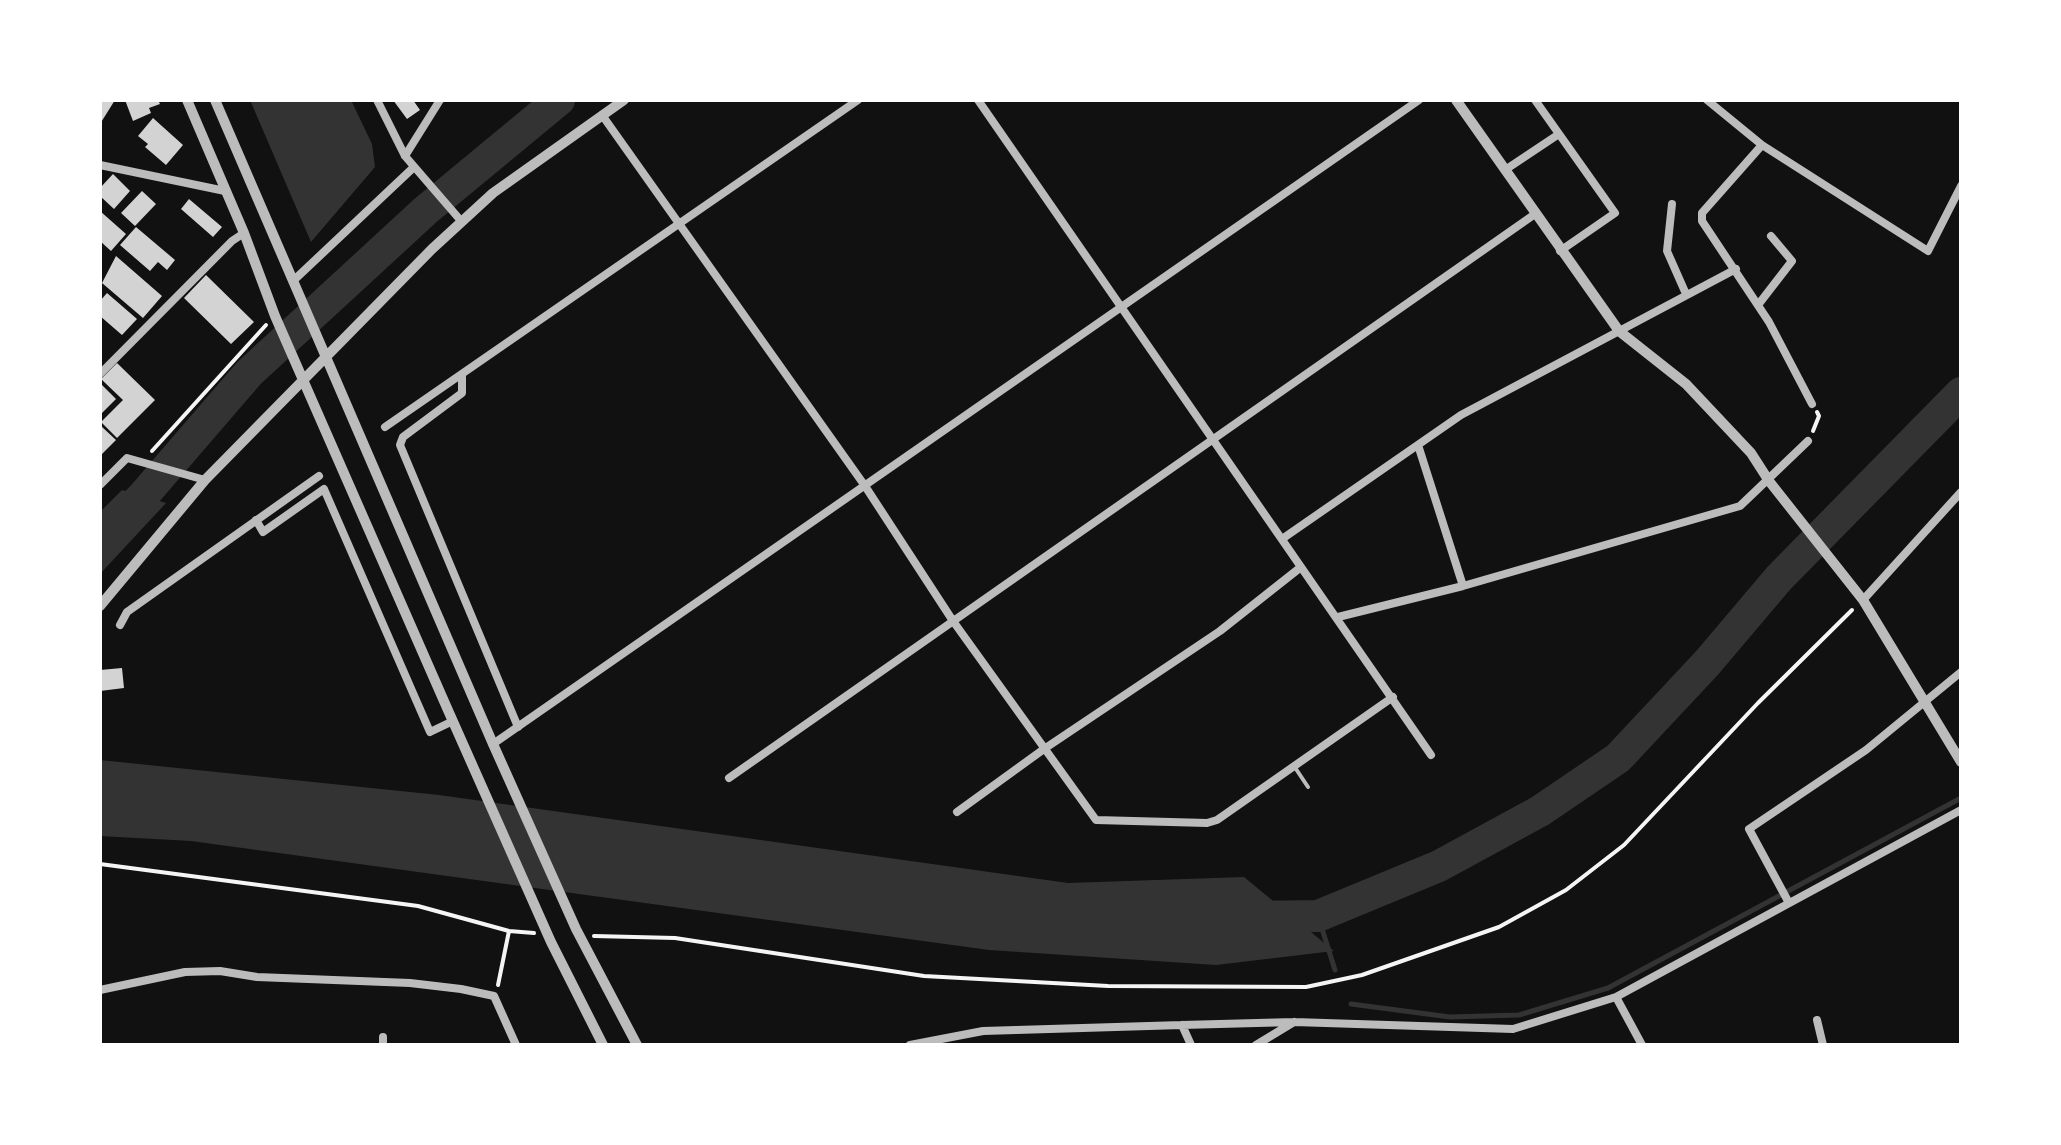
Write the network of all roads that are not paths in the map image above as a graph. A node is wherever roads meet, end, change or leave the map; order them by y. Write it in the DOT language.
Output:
graph roads {
  1 [pos="187,100"];
  2 [pos="214,100"];
  3 [pos="377,100"];
  4 [pos="440,100"];
  5 [pos="624,100"];
  6 [pos="858,100"];
  7 [pos="978,100"];
  8 [pos="1419,100"];
  9 [pos="1456,100"];
  10 [pos="1535,100"];
  11 [pos="1707,100"];
  12 [pos="602,116"];
  13 [pos="1558,134"];
  14 [pos="1762,145"];
  15 [pos="405,156"];
  16 [pos="414,167"];
  17 [pos="102,168"];
  18 [pos="1504,170"];
  19 [pos="1961,186"];
  20 [pos="225,191"];
  21 [pos="1672,204"];
  22 [pos="1535,214"];
  23 [pos="460,219"];
  24 [pos="679,224"];
  25 [pos="244,233"];
  26 [pos="1772,236"];
  27 [pos="1560,250"];
  28 [pos="1736,270"];
  29 [pos="293,281"];
  30 [pos="1686,294"];
  31 [pos="1758,306"];
  32 [pos="1121,307"];
  33 [pos="1619,331"];
  34 [pos="327,358"];
  35 [pos="100,374"];
  36 [pos="462,377"];
  37 [pos="304,381"];
  38 [pos="1812,404"];
  39 [pos="385,428"];
  40 [pos="1212,440"];
  41 [pos="1808,441"];
  42 [pos="1418,444"];
  43 [pos="319,476"];
  44 [pos="206,480"];
  45 [pos="1769,482"];
  46 [pos="100,486"];
  47 [pos="865,486"];
  48 [pos="1961,492"];
  49 [pos="256,520"];
  50 [pos="1282,539"];
  51 [pos="1301,567"];
  52 [pos="1463,586"];
  53 [pos="1863,600"];
  54 [pos="100,606"];
  55 [pos="1338,617"];
  56 [pos="954,620"];
  57 [pos="120,626"];
  58 [pos="1961,672"];
  59 [pos="1393,697"];
  60 [pos="1922,701"];
  61 [pos="453,721"];
  62 [pos="518,726"];
  63 [pos="494,744"];
  64 [pos="1044,748"];
  65 [pos="1432,754"];
  66 [pos="1961,762"];
  67 [pos="1294,766"];
  68 [pos="729,778"];
  69 [pos="1308,787"];
  70 [pos="1961,810"];
  71 [pos="957,812"];
  72 [pos="1789,902"];
  73 [pos="100,990"];
  74 [pos="1616,996"];
  75 [pos="1817,1020"];
  76 [pos="1294,1022"];
  77 [pos="1182,1024"];
  78 [pos="516,1045"];
  79 [pos="603,1045"];
  80 [pos="637,1045"];
  81 [pos="910,1045"];
  82 [pos="1191,1045"];
  83 [pos="1256,1045"];
  84 [pos="1642,1045"];
  85 [pos="1823,1045"];
  1 -- 20 [label="street"];
  2 -- 29 [label="street"];
  3 -- 15 [label="street"];
  4 -- 15 [label="street"];
  5 -- 12 [label="street"];
  6 -- 24 [label="street"];
  7 -- 32 [label="street"];
  8 -- 32 [label="street"];
  9 -- 18 [label="street"];
  10 -- 13 [label="street"];
  11 -- 14 [label="street"];
  12 -- 23 [label="street"];
  12 -- 24 [label="street"];
  13 -- 18 [label="street"];
  13 -- 27 [label="street"];
  14 -- 19 [label="street"];
  14 -- 28 [label="street"];
  15 -- 16 [label="street"];
  16 -- 23 [label="street"];
  16 -- 29 [label="street"];
  17 -- 20 [label="street"];
  18 -- 22 [label="street"];
  20 -- 25 [label="street"];
  21 -- 30 [label="street"];
  22 -- 27 [label="street"];
  22 -- 40 [label="street"];
  23 -- 34 [label="street"];
  24 -- 36 [label="street"];
  24 -- 47 [label="street"];
  25 -- 35 [label="street"];
  25 -- 37 [label="street"];
  26 -- 31 [label="street"];
  27 -- 33 [label="street"];
  28 -- 30 [label="street"];
  28 -- 31 [label="street"];
  29 -- 34 [label="street"];
  30 -- 33 [label="street"];
  31 -- 38 [label="street"];
  32 -- 40 [label="street"];
  32 -- 47 [label="street"];
  33 -- 42 [label="street"];
  33 -- 45 [label="street"];
  34 -- 37 [label="street"];
  34 -- 63 [label="street"];
  36 -- 39 [label="street"];
  36 -- 62 [label="street"];
  37 -- 44 [label="street"];
  37 -- 61 [label="street"];
  40 -- 50 [label="street"];
  40 -- 56 [label="street"];
  41 -- 45 [label="street"];
  42 -- 50 [label="street"];
  42 -- 52 [label="street"];
  43 -- 49 [label="street"];
  44 -- 46 [label="street"];
  44 -- 54 [label="street"];
  45 -- 52 [label="street"];
  45 -- 53 [label="street"];
  47 -- 56 [label="street"];
  47 -- 62 [label="street"];
  48 -- 53 [label="street"];
  49 -- 57 [label="street"];
  49 -- 61 [label="street"];
  50 -- 51 [label="street"];
  51 -- 55 [label="street"];
  51 -- 64 [label="street"];
  52 -- 55 [label="street"];
  53 -- 60 [label="street"];
  55 -- 59 [label="street"];
  56 -- 64 [label="street"];
  56 -- 68 [label="street"];
  58 -- 60 [label="street"];
  59 -- 65 [label="street"];
  59 -- 67 [label="street"];
  60 -- 66 [label="street"];
  60 -- 72 [label="street"];
  61 -- 79 [label="street"];
  62 -- 63 [label="street"];
  63 -- 80 [label="street"];
  64 -- 67 [label="street"];
  64 -- 71 [label="street"];
  67 -- 69 [label="lane"];
  70 -- 72 [label="street"];
  72 -- 74 [label="street"];
  73 -- 78 [label="street"];
  74 -- 76 [label="street"];
  74 -- 84 [label="street"];
  75 -- 85 [label="street"];
  76 -- 77 [label="street"];
  76 -- 83 [label="street"];
  77 -- 81 [label="street"];
  77 -- 82 [label="street"];
}
